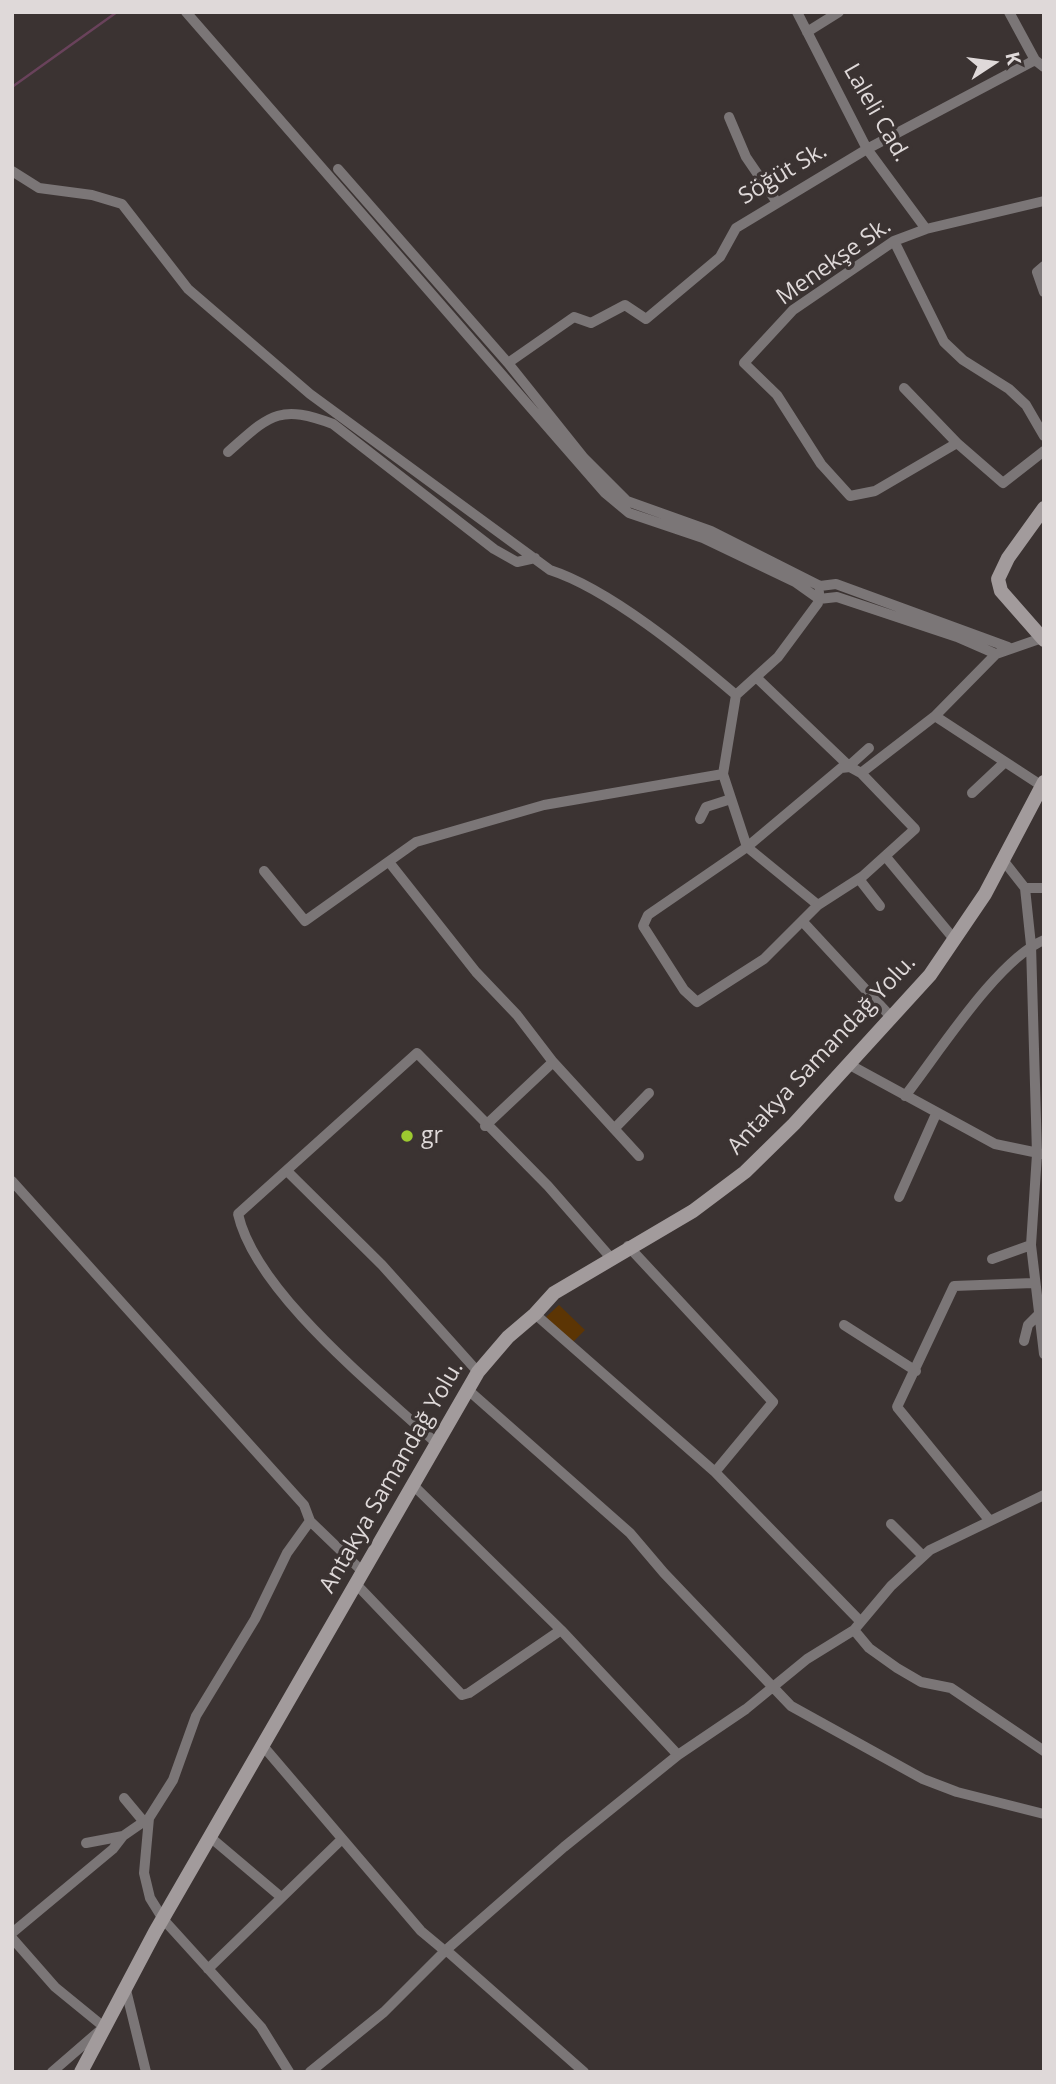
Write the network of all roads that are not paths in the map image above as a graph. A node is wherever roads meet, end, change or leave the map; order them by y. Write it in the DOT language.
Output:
graph roads {
  1 [pos="186,12"];
  2 [pos="797,12"];
  3 [pos="839,12"];
  4 [pos="1011,13"];
  5 [pos="807,32"];
  6 [pos="1040,63"];
  7 [pos="729,117"];
  8 [pos="867,149"];
  9 [pos="338,169"];
  10 [pos="12,171"];
  11 [pos="776,201"];
  12 [pos="1044,201"];
  13 [pos="926,229"];
  14 [pos="894,241"];
  15 [pos="1044,267"];
  16 [pos="1044,292"];
  17 [pos="508,363"];
  18 [pos="904,388"];
  19 [pos="1044,436"];
  20 [pos="957,443"];
  21 [pos="1044,451"];
  22 [pos="228,452"];
  23 [pos="1044,508"];
  24 [pos="535,558"];
  25 [pos="820,586"];
  26 [pos="818,598"];
  27 [pos="1043,639"];
  28 [pos="1008,647"];
  29 [pos="996,654"];
  30 [pos="758,679"];
  31 [pos="736,695"];
  32 [pos="935,716"];
  33 [pos="869,748"];
  34 [pos="1005,762"];
  35 [pos="849,766"];
  36 [pos="862,773"];
  37 [pos="723,775"];
  38 [pos="1043,784"];
  39 [pos="972,793"];
  40 [pos="731,799"];
  41 [pos="701,818"];
  42 [pos="747,847"];
  43 [pos="886,857"];
  44 [pos="1003,860"];
  45 [pos="389,862"];
  46 [pos="264,871"];
  47 [pos="859,879"];
  48 [pos="1025,888"];
  49 [pos="1044,888"];
  50 [pos="818,905"];
  51 [pos="880,906"];
  52 [pos="803,922"];
  53 [pos="954,939"];
  54 [pos="1044,940"];
  55 [pos="1031,945"];
  56 [pos="891,1017"];
  57 [pos="553,1062"];
  58 [pos="850,1065"];
  59 [pos="649,1093"];
  60 [pos="905,1096"];
  61 [pos="936,1114"];
  62 [pos="485,1126"];
  63 [pos="614,1129"];
  64 [pos="1040,1154"];
  65 [pos="639,1156"];
  66 [pos="288,1172"];
  67 [pos="12,1181"];
  68 [pos="899,1198"];
  69 [pos="1038,1204"];
  70 [pos="1031,1245"];
  71 [pos="628,1247"];
  72 [pos="611,1258"];
  73 [pos="992,1259"];
  74 [pos="1033,1283"];
  75 [pos="1039,1309"];
  76 [pos="535,1314"];
  77 [pos="844,1325"];
  78 [pos="1024,1341"];
  79 [pos="1044,1354"];
  80 [pos="916,1371"];
  81 [pos="478,1372"];
  82 [pos="467,1389"];
  83 [pos="436,1443"];
  84 [pos="715,1472"];
  85 [pos="412,1483"];
  86 [pos="1044,1495"];
  87 [pos="310,1521"];
  88 [pos="990,1521"];
  89 [pos="891,1524"];
  90 [pos="923,1556"];
  91 [pos="360,1578"];
  92 [pos="857,1625"];
  93 [pos="561,1630"];
  94 [pos="774,1688"];
  95 [pos="263,1746"];
  96 [pos="1044,1751"];
  97 [pos="678,1755"];
  98 [pos="124,1798"];
  99 [pos="1044,1814"];
  100 [pos="147,1820"];
  101 [pos="123,1836"];
  102 [pos="210,1837"];
  103 [pos="342,1839"];
  104 [pos="86,1843"];
  105 [pos="281,1897"];
  106 [pos="163,1919"];
  107 [pos="12,1936"];
  108 [pos="445,1950"];
  109 [pos="208,1969"];
  110 [pos="125,1986"];
  111 [pos="104,2027"];
  112 [pos="52,2072"];
  113 [pos="81,2072"];
  114 [pos="146,2072"];
  115 [pos="289,2072"];
  116 [pos="310,2072"];
  117 [pos="584,2072"];
  1 -- 26 [label="street"];
  2 -- 5 [label="street, Laleli Cad."];
  3 -- 5 [label="street"];
  4 -- 6 [label="street"];
  5 -- 8 [label="street, Laleli Cad."];
  6 -- 8 [label="street, Söğüt Sk."];
  7 -- 11 [label="street"];
  8 -- 11 [label="street, Söğüt Sk."];
  8 -- 13 [label="street, Laleli Cad."];
  9 -- 17 [label="street"];
  10 -- 24 [label="street"];
  11 -- 17 [label="street, Söğüt Sk."];
  12 -- 13 [label="street, Menekşe Sk."];
  13 -- 14 [label="street, Menekşe Sk."];
  14 -- 19 [label="street"];
  14 -- 20 [label="street, Menekşe Sk."];
  15 -- 16 [label="street"];
  17 -- 25 [label="street"];
  18 -- 20 [label="street"];
  20 -- 21 [label="street"];
  22 -- 24 [label="street"];
  23 -- 27 [label="street"];
  24 -- 31 [label="street"];
  25 -- 26 [label="street"];
  25 -- 28 [label="street"];
  26 -- 29 [label="street"];
  26 -- 30 [label="street"];
  27 -- 28 [label="street"];
  28 -- 29 [label="street"];
  29 -- 32 [label="street"];
  30 -- 31 [label="street"];
  30 -- 35 [label="street"];
  31 -- 37 [label="street"];
  32 -- 34 [label="street"];
  32 -- 36 [label="street"];
  33 -- 35 [label="street"];
  34 -- 38 [label="street"];
  34 -- 39 [label="street"];
  35 -- 36 [label="street"];
  35 -- 42 [label="street"];
  36 -- 43 [label="street"];
  37 -- 40 [label="street"];
  37 -- 45 [label="street"];
  38 -- 44 [label="street, Antakya Samandağ Yolu."];
  40 -- 41 [label="street"];
  40 -- 42 [label="street"];
  42 -- 50 [label="street"];
  42 -- 52 [label="street"];
  43 -- 47 [label="street"];
  43 -- 53 [label="street"];
  44 -- 48 [label="street"];
  44 -- 53 [label="street, Antakya Samandağ Yolu."];
  45 -- 46 [label="street"];
  45 -- 57 [label="street"];
  47 -- 50 [label="street"];
  47 -- 51 [label="street"];
  48 -- 49 [label="street"];
  48 -- 55 [label="street"];
  50 -- 52 [label="street"];
  52 -- 56 [label="street"];
  53 -- 56 [label="street, Antakya Samandağ Yolu."];
  54 -- 55 [label="street"];
  55 -- 60 [label="street"];
  55 -- 64 [label="street"];
  56 -- 58 [label="street, Antakya Samandağ Yolu."];
  57 -- 62 [label="street"];
  57 -- 63 [label="street"];
  58 -- 60 [label="street"];
  58 -- 71 [label="street, Antakya Samandağ Yolu."];
  59 -- 63 [label="street"];
  60 -- 61 [label="street"];
  61 -- 64 [label="street"];
  61 -- 68 [label="street"];
  62 -- 66 [label="street"];
  62 -- 72 [label="street"];
  63 -- 65 [label="street"];
  64 -- 69 [label="street"];
  66 -- 81 [label="street"];
  66 -- 83 [label="street"];
  67 -- 87 [label="street"];
  69 -- 70 [label="street"];
  70 -- 73 [label="street"];
  70 -- 74 [label="street"];
  71 -- 72 [label="street, Antakya Samandağ Yolu."];
  71 -- 84 [label="street"];
  72 -- 76 [label="street, Antakya Samandağ Yolu."];
  74 -- 75 [label="street"];
  74 -- 80 [label="street"];
  75 -- 78 [label="street"];
  75 -- 79 [label="street"];
  76 -- 81 [label="street, Antakya Samandağ Yolu."];
  76 -- 84 [label="street"];
  77 -- 80 [label="street"];
  80 -- 88 [label="street"];
  81 -- 82 [label="street, Antakya Samandağ Yolu."];
  82 -- 83 [label="street, Antakya Samandağ Yolu."];
  82 -- 94 [label="street"];
  83 -- 85 [label="street, Antakya Samandağ Yolu."];
  84 -- 92 [label="street"];
  85 -- 91 [label="street, Antakya Samandağ Yolu."];
  85 -- 93 [label="street"];
  86 -- 88 [label="street"];
  87 -- 91 [label="street"];
  87 -- 100 [label="street"];
  88 -- 90 [label="street"];
  89 -- 90 [label="street"];
  90 -- 92 [label="street"];
  91 -- 93 [label="street"];
  91 -- 95 [label="street, Antakya Samandağ Yolu."];
  92 -- 94 [label="street"];
  92 -- 96 [label="street"];
  93 -- 97 [label="street"];
  94 -- 97 [label="street"];
  94 -- 99 [label="street"];
  95 -- 102 [label="street, Antakya Samandağ Yolu."];
  95 -- 103 [label="street"];
  97 -- 108 [label="street"];
  98 -- 100 [label="street"];
  100 -- 101 [label="street"];
  100 -- 106 [label="street"];
  101 -- 104 [label="street"];
  101 -- 107 [label="street"];
  102 -- 105 [label="street"];
  102 -- 106 [label="street, Antakya Samandağ Yolu."];
  103 -- 105 [label="street"];
  103 -- 108 [label="street"];
  105 -- 109 [label="street"];
  106 -- 109 [label="street"];
  106 -- 110 [label="street, Antakya Samandağ Yolu."];
  107 -- 111 [label="street"];
  108 -- 116 [label="street"];
  108 -- 117 [label="street"];
  109 -- 115 [label="street"];
  110 -- 111 [label="street, Antakya Samandağ Yolu."];
  110 -- 114 [label="street"];
  111 -- 112 [label="street"];
  111 -- 113 [label="street, Antakya Samandağ Yolu."];
}
